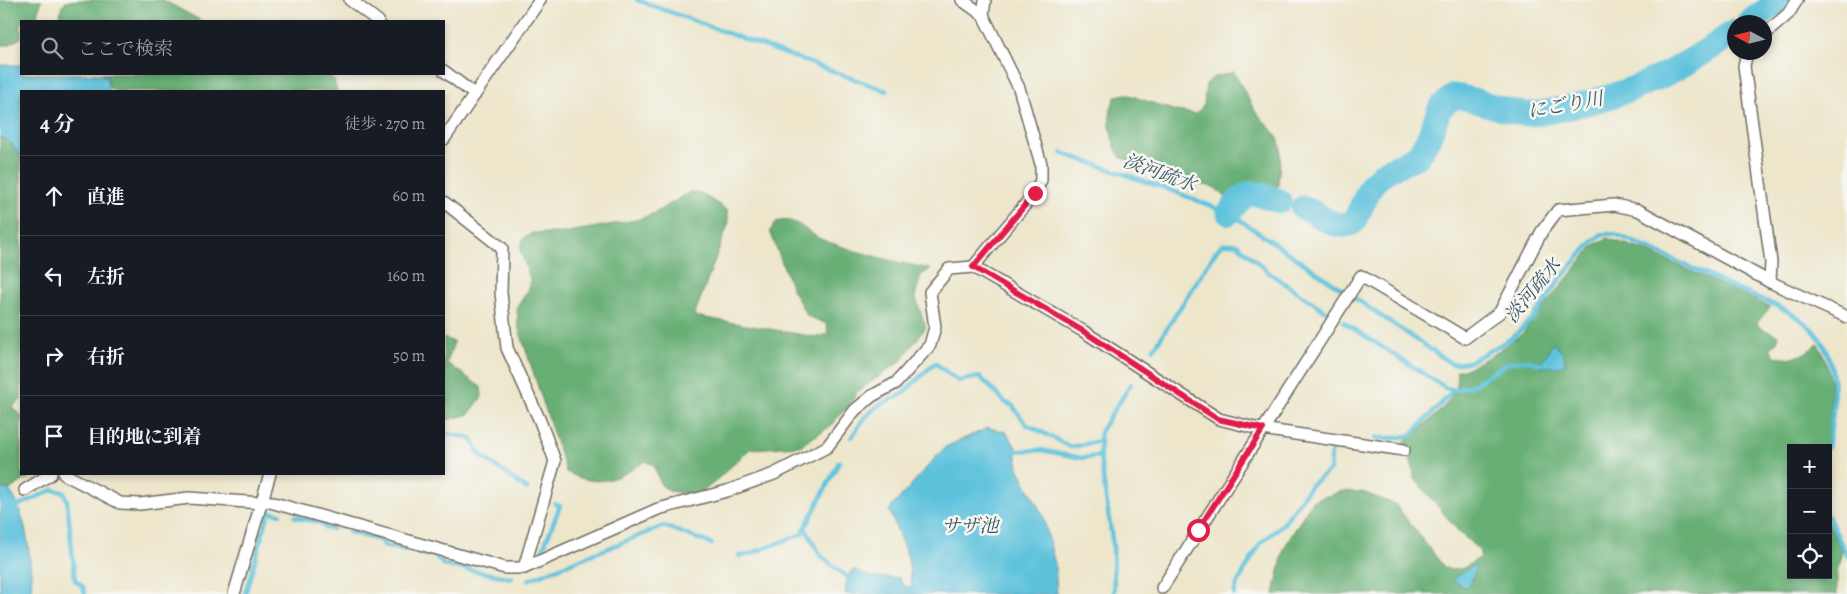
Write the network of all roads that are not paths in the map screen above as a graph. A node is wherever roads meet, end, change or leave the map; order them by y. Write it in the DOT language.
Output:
graph roads {
  1 [pos="350,0"];
  2 [pos="540,0"];
  3 [pos="962,0"];
  4 [pos="985,0"];
  5 [pos="1797,0"];
  6 [pos="983,15"];
  7 [pos="377,20"];
  8 [pos="1772,29"];
  9 [pos="1745,60"];
  10 [pos="445,72"];
  11 [pos="474,94"];
  12 [pos="445,138"];
  13 [pos="445,203"];
  14 [pos="973,267"];
  15 [pos="1770,282"];
  16 [pos="1847,316"];
  17 [pos="1263,429"];
  18 [pos="1404,450"];
  19 [pos="48,475"];
  20 [pos="66,475"];
  21 [pos="270,475"];
  22 [pos="25,490"];
  23 [pos="262,501"];
  24 [pos="524,568"];
  25 [pos="1162,588"];
  26 [pos="234,594"];
  1 -- 7 [label="street"];
  2 -- 11 [label="street"];
  3 -- 6 [label="street"];
  4 -- 6 [label="street"];
  5 -- 8 [label="street"];
  6 -- 14 [label="street"];
  9 -- 15 [label="street"];
  10 -- 11 [label="street"];
  11 -- 12 [label="street"];
  13 -- 24 [label="street"];
  14 -- 17 [label="street"];
  14 -- 24 [label="street"];
  15 -- 16 [label="street"];
  15 -- 17 [label="street"];
  17 -- 18 [label="street"];
  17 -- 25 [label="street"];
  19 -- 22 [label="street"];
  20 -- 23 [label="street"];
  21 -- 23 [label="street"];
  23 -- 24 [label="street"];
  23 -- 26 [label="street"];
}
